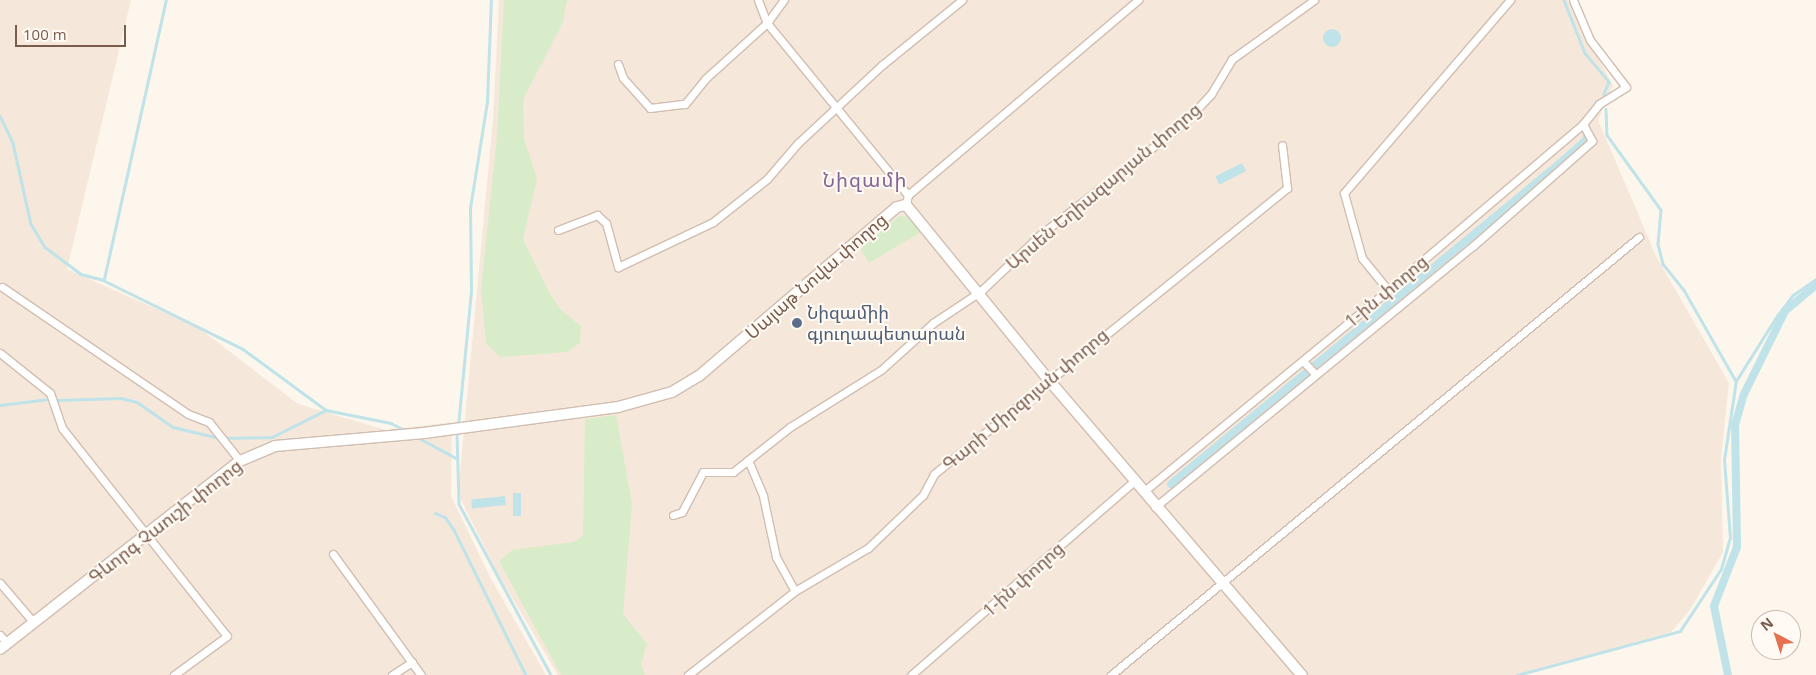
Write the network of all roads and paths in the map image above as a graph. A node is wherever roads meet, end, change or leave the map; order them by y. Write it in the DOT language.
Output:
graph roads {
  1 [pos="758,0"];
  2 [pos="784,0"];
  3 [pos="962,0"];
  4 [pos="1138,0"];
  5 [pos="1314,0"];
  6 [pos="1510,0"];
  7 [pos="1573,0"];
  8 [pos="767,23"];
  9 [pos="618,64"];
  10 [pos="834,108"];
  11 [pos="1583,124"];
  12 [pos="1282,145"];
  13 [pos="907,200"];
  14 [pos="558,230"];
  15 [pos="1639,237"];
  16 [pos="2,287"];
  17 [pos="1388,290"];
  18 [pos="980,291"];
  19 [pos="0,353"];
  20 [pos="1304,361"];
  21 [pos="1315,374"];
  22 [pos="1048,379"];
  23 [pos="424,433"];
  24 [pos="748,460"];
  25 [pos="240,461"];
  26 [pos="1134,482"];
  27 [pos="1143,492"];
  28 [pos="1156,507"];
  29 [pos="673,516"];
  30 [pos="148,534"];
  31 [pos="333,554"];
  32 [pos="1220,581"];
  33 [pos="0,583"];
  34 [pos="795,591"];
  35 [pos="34,623"];
  36 [pos="2,642"];
  37 [pos="412,662"];
  38 [pos="174,675"];
  39 [pos="392,675"];
  40 [pos="421,675"];
  41 [pos="688,675"];
  42 [pos="911,675"];
  43 [pos="1111,675"];
  44 [pos="1302,675"];
  1 -- 8 [label="street"];
  2 -- 8 [label="street"];
  3 -- 10 [label="street"];
  4 -- 13 [label="street, Սայաթ Նովա փողոց"];
  5 -- 18 [label="street, Արսեն Եղիազարյան փողոց"];
  6 -- 17 [label="street"];
  7 -- 11 [label="street, 1-ին փողոց"];
  8 -- 9 [label="street"];
  8 -- 10 [label="street"];
  10 -- 13 [label="street"];
  10 -- 14 [label="street"];
  11 -- 17 [label="street, 1-ին փողոց"];
  11 -- 21 [label="street"];
  12 -- 22 [label="street, Գարի Միրզոյան փողոց"];
  13 -- 18 [label="main road"];
  13 -- 23 [label="main road, Սայաթ Նովա փողոց"];
  15 -- 32 [label="street"];
  16 -- 25 [label="street"];
  17 -- 20 [label="street, 1-ին փողոց"];
  18 -- 22 [label="main road"];
  18 -- 24 [label="street, Արսեն Եղիազարյան փողոց"];
  19 -- 30 [label="street"];
  20 -- 21 [label="street"];
  20 -- 27 [label="street, 1-ին փողոց"];
  21 -- 28 [label="street"];
  22 -- 26 [label="main road"];
  22 -- 34 [label="street, Գարի Միրզոյան փողոց"];
  23 -- 25 [label="main road, Գևորգ Չաուշի փողոց"];
  24 -- 29 [label="street, Արսեն Եղիազարյան փողոց"];
  24 -- 34 [label="street"];
  25 -- 30 [label="main road, Գևորգ Չաուշի փողոց"];
  26 -- 27 [label="main road"];
  26 -- 42 [label="street, 1-ին փողոց"];
  27 -- 28 [label="main road"];
  28 -- 32 [label="main road"];
  30 -- 35 [label="main road, Գևորգ Չաուշի փողոց"];
  30 -- 38 [label="street"];
  31 -- 37 [label="street"];
  32 -- 43 [label="street"];
  32 -- 44 [label="main road"];
  33 -- 35 [label="street"];
  34 -- 41 [label="street, Գարի Միրզոյան փողոց"];
  35 -- 36 [label="main road, Գևորգ Չաուշի փողոց"];
  37 -- 39 [label="street"];
  37 -- 40 [label="street"];
}
